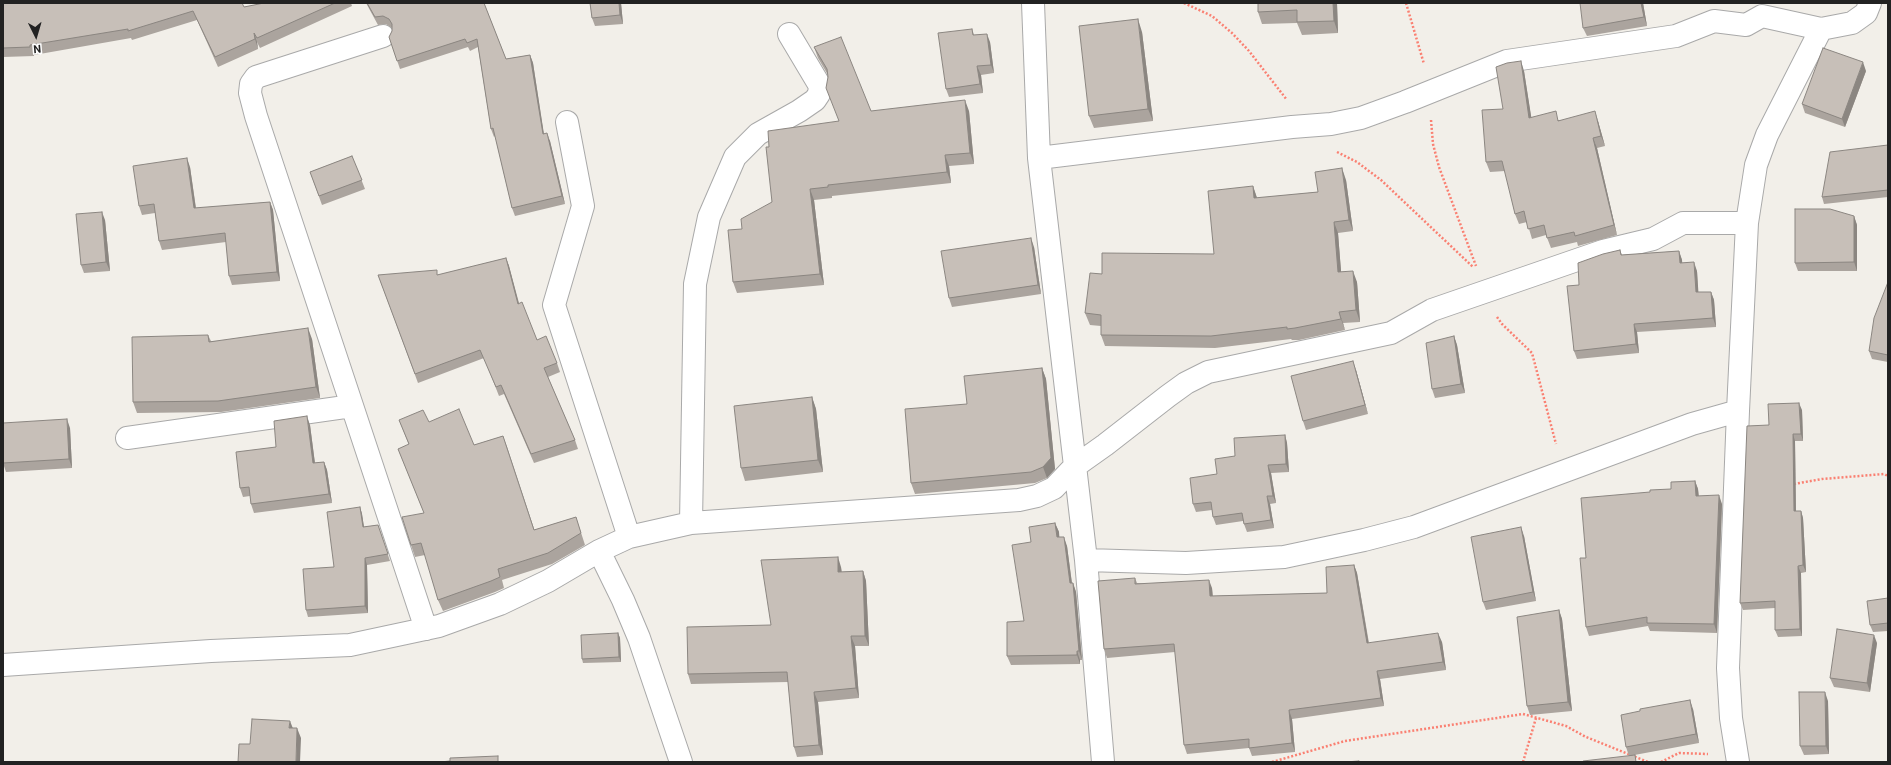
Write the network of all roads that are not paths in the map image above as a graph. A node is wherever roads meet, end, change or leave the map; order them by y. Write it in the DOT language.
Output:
graph roads {
  1 [pos="1033,3"];
  2 [pos="1870,3"];
  3 [pos="1821,29"];
  4 [pos="789,34"];
  5 [pos="383,36"];
  6 [pos="567,122"];
  7 [pos="1038,158"];
  8 [pos="1747,223"];
  9 [pos="352,406"];
  10 [pos="1738,411"];
  11 [pos="127,438"];
  12 [pos="1074,467"];
  13 [pos="691,524"];
  14 [pos="629,537"];
  15 [pos="599,551"];
  16 [pos="1086,560"];
  17 [pos="426,629"];
  18 [pos="3,665"];
  19 [pos="1737,758"];
  20 [pos="681,762"];
  21 [pos="1103,762"];
  1 -- 7 [label="street"];
  2 -- 3 [label="street"];
  3 -- 7 [label="street"];
  3 -- 8 [label="street"];
  4 -- 13 [label="street"];
  5 -- 9 [label="street"];
  6 -- 14 [label="street"];
  7 -- 12 [label="street"];
  8 -- 10 [label="street"];
  8 -- 12 [label="street"];
  9 -- 11 [label="street"];
  9 -- 17 [label="street"];
  10 -- 16 [label="street"];
  10 -- 19 [label="street"];
  12 -- 13 [label="street"];
  12 -- 16 [label="street"];
  13 -- 14 [label="street"];
  14 -- 15 [label="street"];
  15 -- 17 [label="street"];
  15 -- 20 [label="street"];
  16 -- 21 [label="street"];
  17 -- 18 [label="street"];
}
